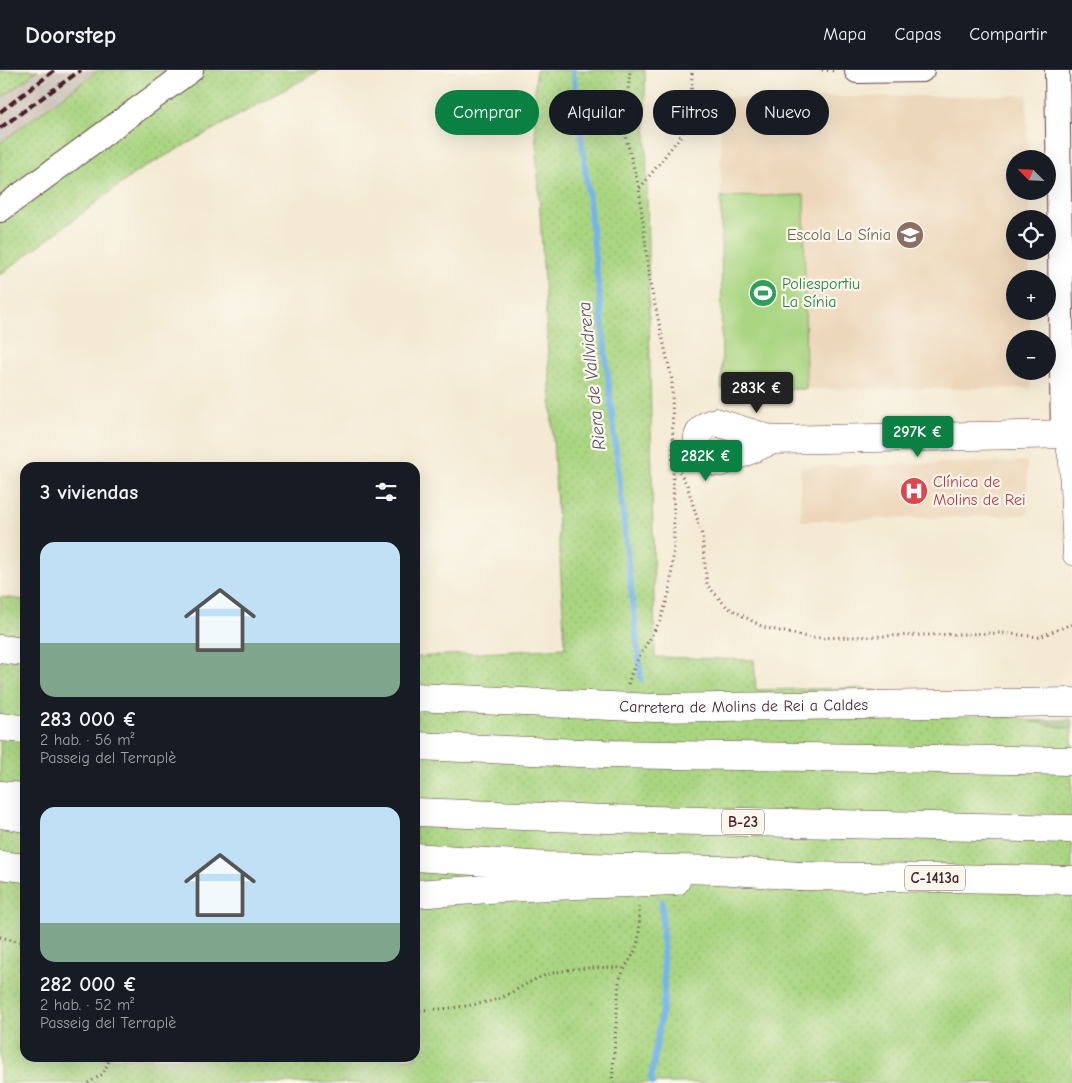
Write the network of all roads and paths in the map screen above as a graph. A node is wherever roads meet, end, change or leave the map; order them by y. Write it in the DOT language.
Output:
graph roads {
  1 [pos="191,70"];
  2 [pos="630,70"];
  3 [pos="692,70"];
  4 [pos="922,70"];
  5 [pos="1057,70"];
  6 [pos="857,71"];
  7 [pos="1065,158"];
  8 [pos="639,188"];
  9 [pos="0,210"];
  10 [pos="1067,434"];
  11 [pos="773,440"];
  12 [pos="671,459"];
  13 [pos="1072,556"];
  14 [pos="1072,624"];
  15 [pos="0,648"];
  16 [pos="20,651"];
  17 [pos="626,690"];
  18 [pos="420,697"];
  19 [pos="1072,702"];
  20 [pos="0,727"];
  21 [pos="20,729"];
  22 [pos="420,746"];
  23 [pos="1072,761"];
  24 [pos="0,795"];
  25 [pos="20,797"];
  26 [pos="420,812"];
  27 [pos="0,814"];
  28 [pos="20,817"];
  29 [pos="1072,829"];
  30 [pos="420,857"];
  31 [pos="0,865"];
  32 [pos="20,867"];
  33 [pos="799,876"];
  34 [pos="1072,880"];
  35 [pos="420,894"];
  36 [pos="639,902"];
  37 [pos="0,937"];
  38 [pos="20,942"];
  39 [pos="623,968"];
  40 [pos="420,1010"];
  41 [pos="108,1062"];
  42 [pos="88,1083"];
  43 [pos="612,1083"];
  1 -- 9 [label="street"];
  2 -- 8 [label="path"];
  3 -- 8 [label="path"];
  4 -- 6 [label="street"];
  5 -- 7 [label="street"];
  7 -- 10 [label="street"];
  8 -- 12 [label="path"];
  10 -- 11 [label="main road"];
  10 -- 13 [label="street"];
  11 -- 11 [label="main road"];
  12 -- 14 [label="path"];
  12 -- 17 [label="path"];
  15 -- 16 [label="main road"];
  18 -- 19 [label="main road, Carretera de Molins de Rei a Caldes"];
  20 -- 21 [label="main road"];
  22 -- 23 [label="main road"];
  24 -- 25 [label="main road"];
  26 -- 29 [label="main road, B-23"];
  27 -- 28 [label="main road"];
  30 -- 33 [label="main road"];
  31 -- 32 [label="main road"];
  33 -- 34 [label="main road, C-1413a"];
  33 -- 35 [label="main road, C-1413a"];
  36 -- 39 [label="path"];
  37 -- 38 [label="path"];
  39 -- 40 [label="path"];
  39 -- 43 [label="path"];
  41 -- 42 [label="path"];
}
